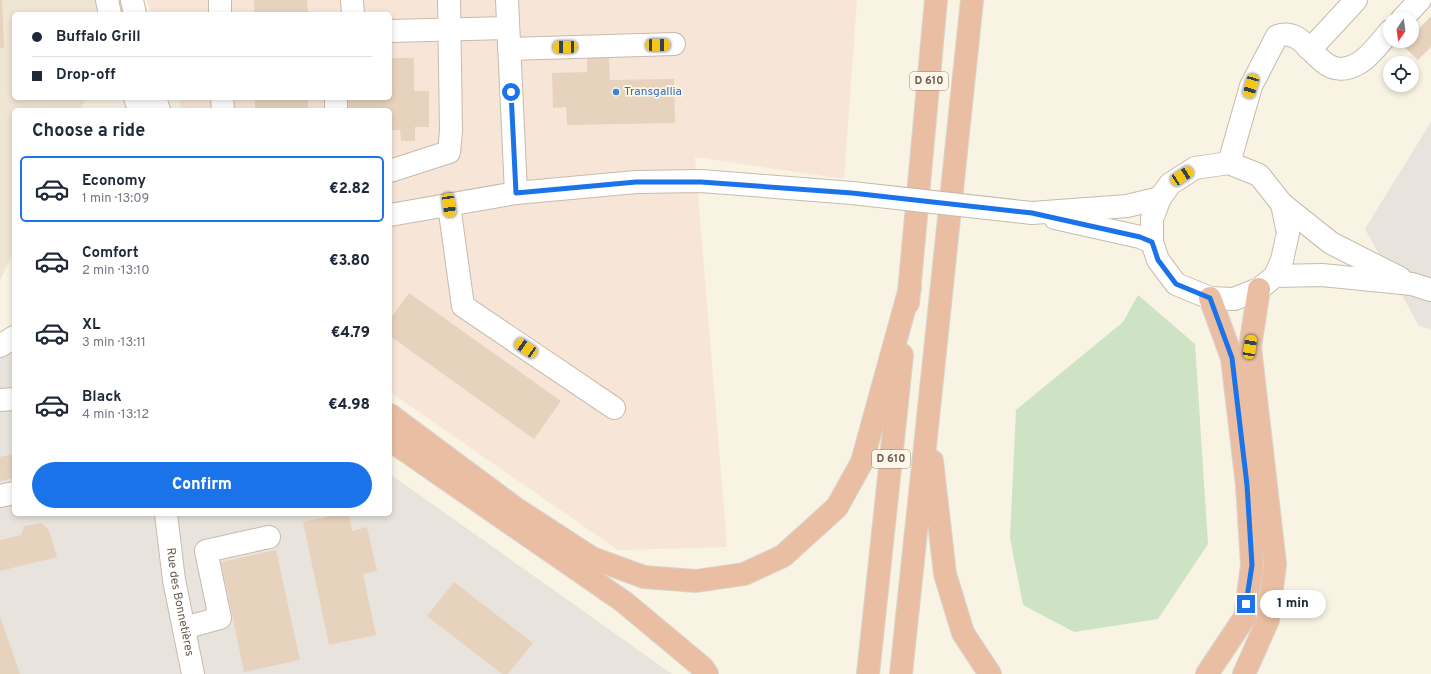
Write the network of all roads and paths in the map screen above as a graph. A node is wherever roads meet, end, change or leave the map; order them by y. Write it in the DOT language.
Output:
graph roads {
  1 [pos="107,0"];
  2 [pos="132,0"];
  3 [pos="220,0"];
  4 [pos="352,0"];
  5 [pos="449,0"];
  6 [pos="507,0"];
  7 [pos="936,0"];
  8 [pos="972,0"];
  9 [pos="1356,0"];
  10 [pos="1420,0"];
  11 [pos="110,12"];
  12 [pos="135,12"];
  13 [pos="220,12"];
  14 [pos="353,12"];
  15 [pos="1409,12"];
  16 [pos="449,29"];
  17 [pos="392,31"];
  18 [pos="509,38"];
  19 [pos="1383,38"];
  20 [pos="674,44"];
  21 [pos="1308,48"];
  22 [pos="1229,163"];
  23 [pos="392,170"];
  24 [pos="516,193"];
  25 [pos="1160,198"];
  26 [pos="1282,204"];
  27 [pos="449,205"];
  28 [pos="1032,213"];
  29 [pos="392,215"];
  30 [pos="1152,242"];
  31 [pos="1267,282"];
  32 [pos="1421,287"];
  33 [pos="910,288"];
  34 [pos="1210,298"];
  35 [pos="12,337"];
  36 [pos="0,346"];
  37 [pos="12,398"];
  38 [pos="0,400"];
  39 [pos="614,408"];
  40 [pos="392,416"];
  41 [pos="928,419"];
  42 [pos="392,441"];
  43 [pos="12,493"];
  44 [pos="0,496"];
  45 [pos="168,519"];
  46 [pos="269,537"];
  47 [pos="184,628"];
  48 [pos="193,674"];
  49 [pos="707,674"];
  50 [pos="868,674"];
  51 [pos="901,674"];
  52 [pos="990,674"];
  53 [pos="1207,674"];
  54 [pos="1244,674"];
  1 -- 11 [label="street"];
  2 -- 12 [label="street"];
  3 -- 13 [label="street"];
  4 -- 14 [label="street"];
  5 -- 16 [label="street"];
  6 -- 18 [label="street"];
  7 -- 33 [label="highway, D 610"];
  8 -- 41 [label="highway, D 610"];
  9 -- 21 [label="street"];
  10 -- 15 [label="street"];
  16 -- 17 [label="street"];
  16 -- 18 [label="street"];
  16 -- 23 [label="street"];
  18 -- 20 [label="street"];
  18 -- 24 [label="street"];
  19 -- 21 [label="street"];
  21 -- 22 [label="street"];
  22 -- 25 [label="street"];
  22 -- 26 [label="street"];
  24 -- 27 [label="street"];
  24 -- 28 [label="street, bridge"];
  25 -- 28 [label="street"];
  25 -- 30 [label="street"];
  26 -- 31 [label="street"];
  26 -- 32 [label="street"];
  27 -- 29 [label="street"];
  27 -- 39 [label="street"];
  28 -- 30 [label="street"];
  30 -- 34 [label="street"];
  31 -- 32 [label="street"];
  31 -- 34 [label="street"];
  31 -- 54 [label="highway"];
  33 -- 40 [label="highway"];
  33 -- 50 [label="highway, D 610"];
  34 -- 53 [label="highway"];
  35 -- 36 [label="street"];
  37 -- 38 [label="street"];
  41 -- 51 [label="highway, D 610"];
  41 -- 52 [label="highway"];
  42 -- 49 [label="highway"];
  43 -- 44 [label="street"];
  45 -- 47 [label="street, Rue des Bonnetières"];
  46 -- 47 [label="street"];
  47 -- 48 [label="street, Rue des Bonnetières"];
}
